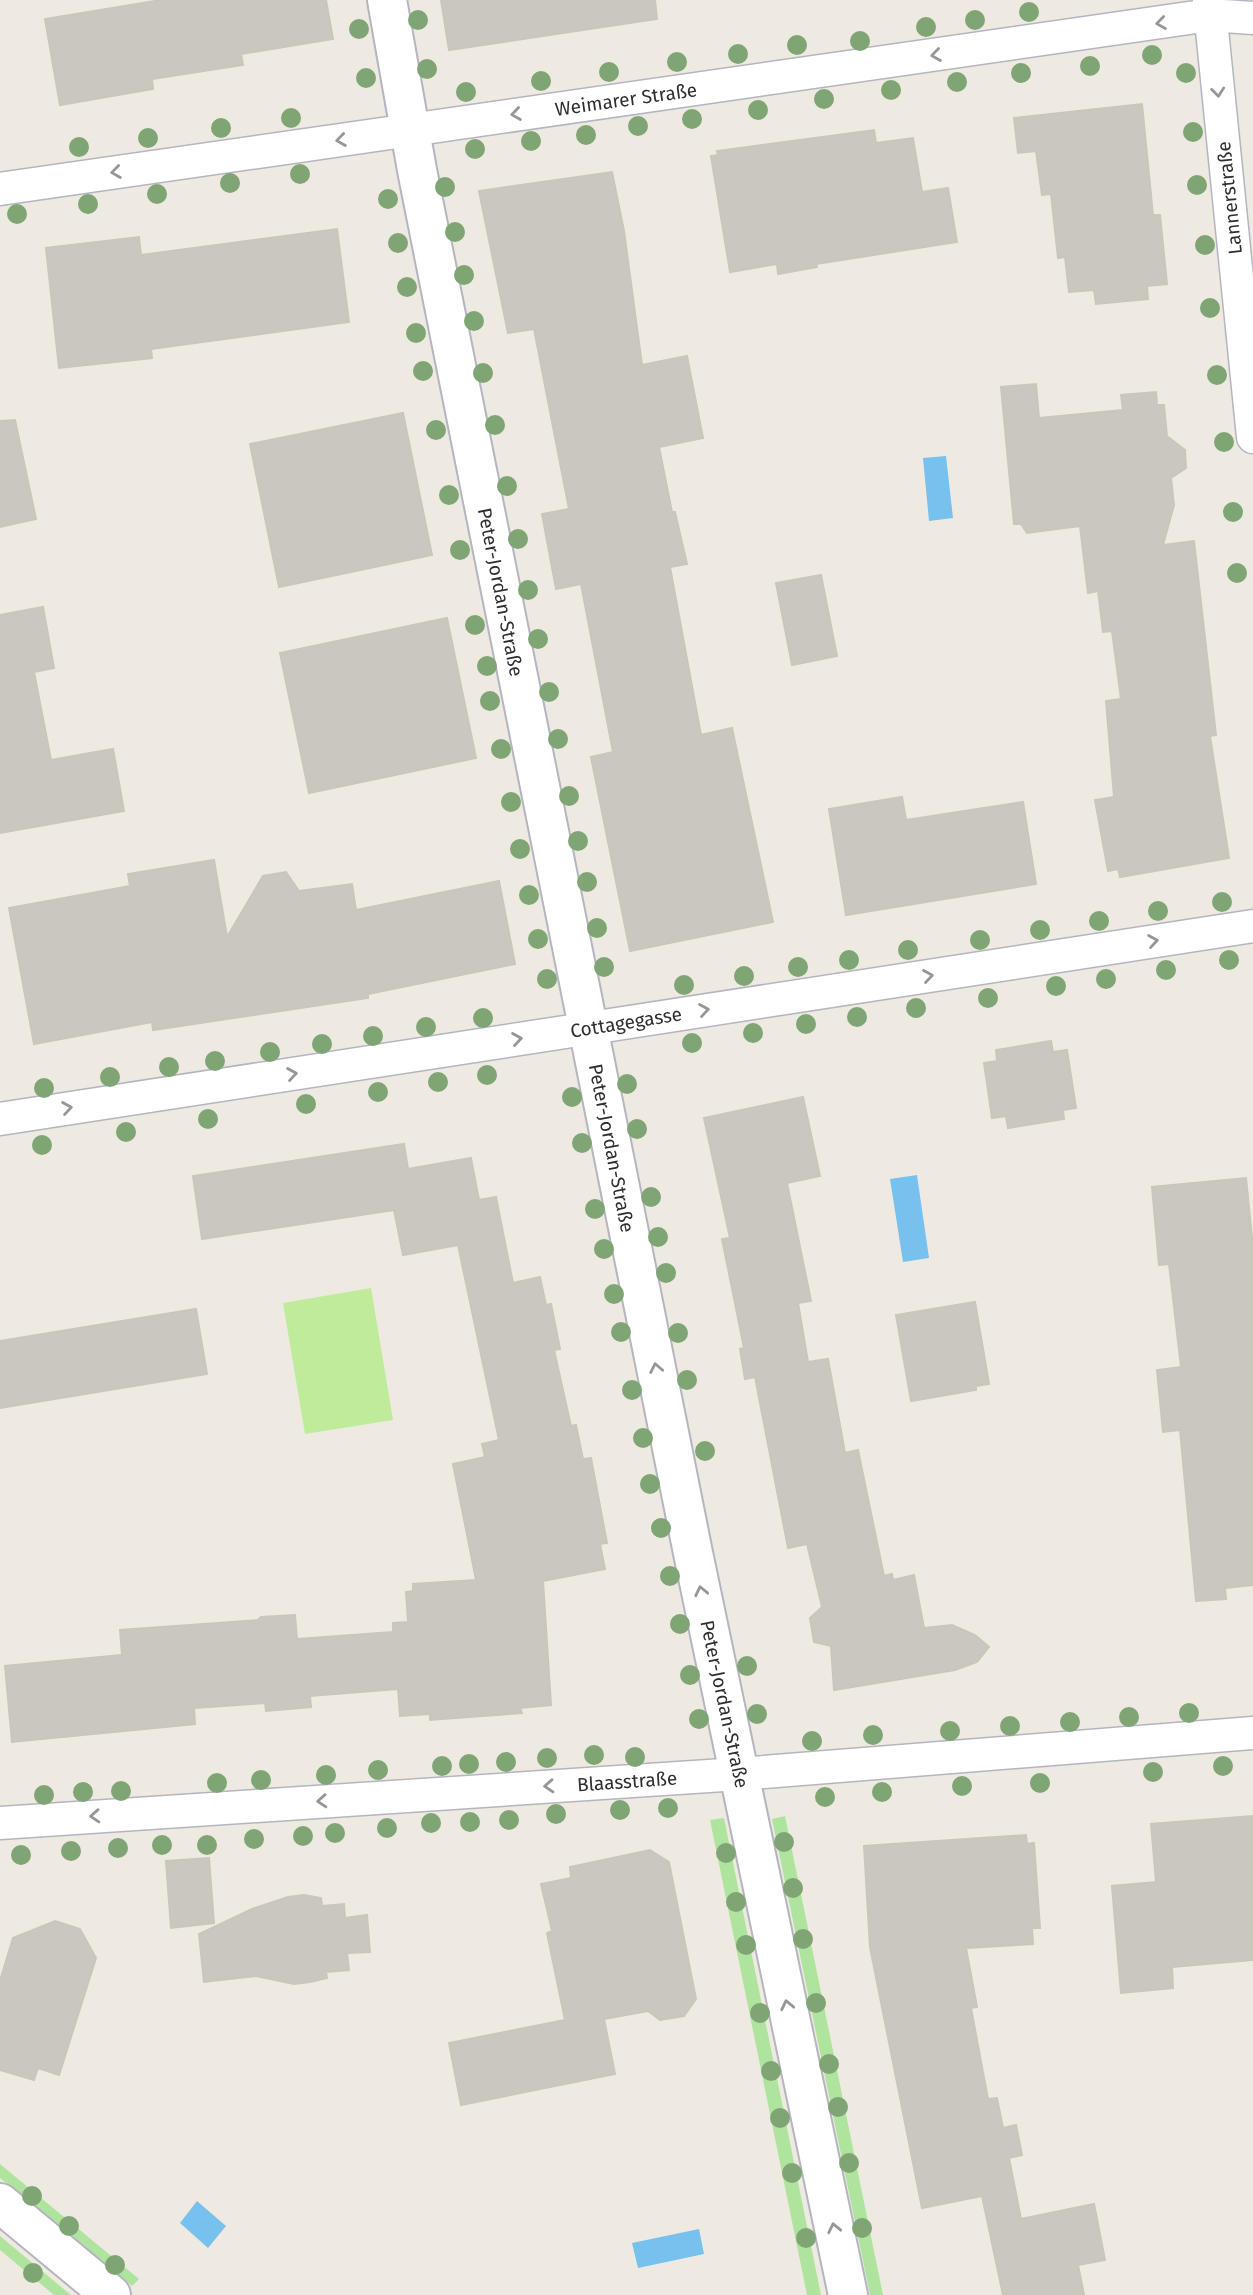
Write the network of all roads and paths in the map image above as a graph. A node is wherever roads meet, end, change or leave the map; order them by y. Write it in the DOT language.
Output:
graph roads {
  1 [pos="387,0"];
  2 [pos="1210,8"];
  3 [pos="1253,18"];
  4 [pos="409,130"];
  5 [pos="0,189"];
  6 [pos="1253,438"];
  7 [pos="1253,926"];
  8 [pos="588,1028"];
  9 [pos="0,1119"];
  10 [pos="1253,1733"];
  11 [pos="740,1774"];
  12 [pos="0,1823"];
  13 [pos="0,2203"];
  14 [pos="111,2295"];
  15 [pos="848,2295"];
  1 -- 4 [label="street, Peter-Jordan-Straße"];
  2 -- 3 [label="street, Weimarer Straße"];
  2 -- 4 [label="street, Weimarer Straße, one-way"];
  2 -- 6 [label="street, Lannerstraße, one-way"];
  4 -- 5 [label="street, Weimarer Straße, one-way"];
  4 -- 8 [label="street, Peter-Jordan-Straße"];
  8 -- 7 [label="street, Cottagegasse, one-way"];
  9 -- 8 [label="street, Cottagegasse, one-way"];
  11 -- 8 [label="street, Peter-Jordan-Straße, one-way"];
  10 -- 11 [label="street, Blaasstraße"];
  11 -- 12 [label="street, Blaasstraße, one-way"];
  15 -- 11 [label="street, Peter-Jordan-Straße, one-way"];
  13 -- 14 [label="street"];
}
